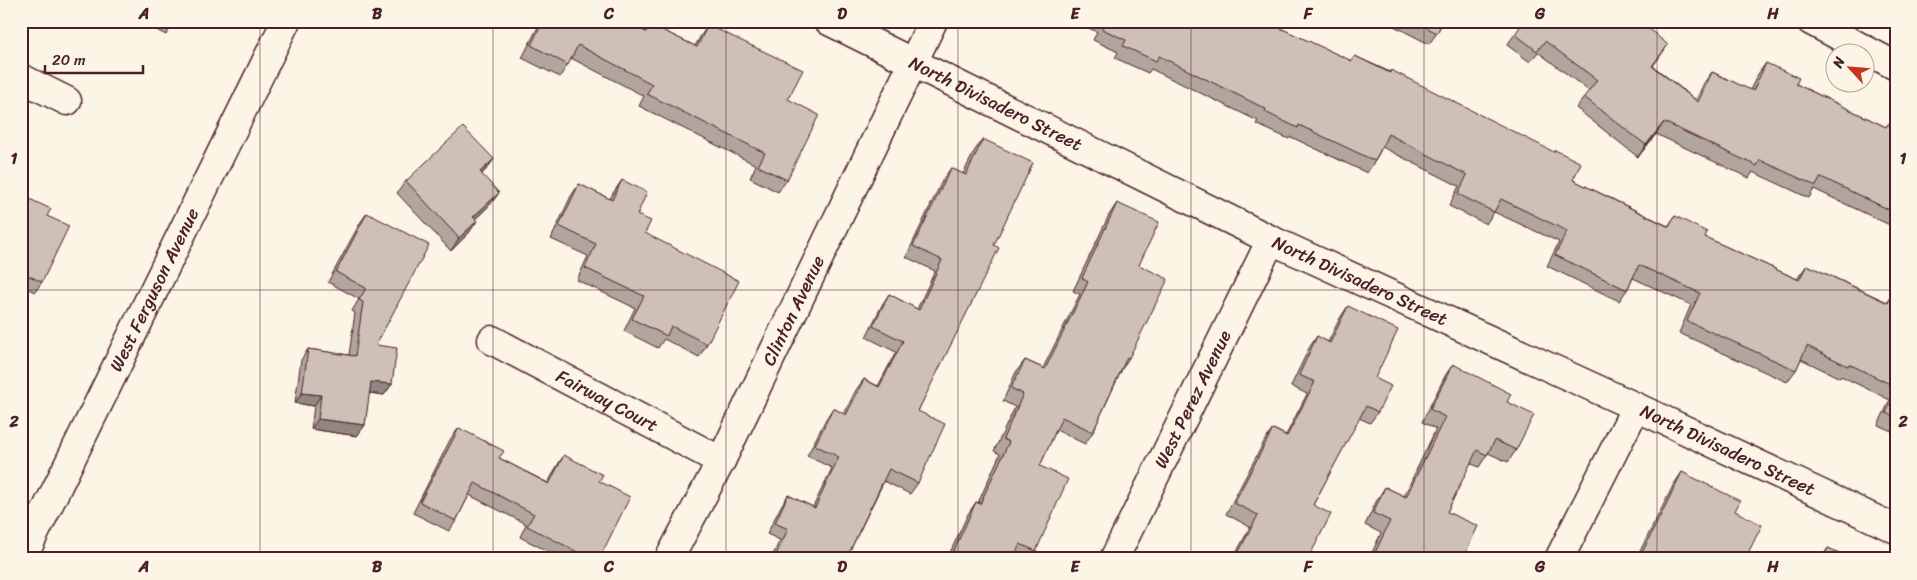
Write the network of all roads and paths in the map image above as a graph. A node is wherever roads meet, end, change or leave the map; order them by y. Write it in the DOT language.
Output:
graph roads {
  1 [pos="286,21"];
  2 [pos="829,21"];
  3 [pos="933,21"];
  4 [pos="1811,21"];
  5 [pos="914,62"];
  6 [pos="1896,66"];
  7 [pos="21,78"];
  8 [pos="67,101"];
  9 [pos="1271,240"];
  10 [pos="492,340"];
  11 [pos="1636,407"];
  12 [pos="721,461"];
  13 [pos="1896,529"];
  14 [pos="22,555"];
  15 [pos="669,559"];
  16 [pos="1114,559"];
  17 [pos="1559,559"];
  1 -- 14 [label="street, West Ferguson Avenue"];
  2 -- 5 [label="street, North Divisadero Street"];
  3 -- 5 [label="street, Clinton Avenue"];
  4 -- 6 [label="street"];
  5 -- 9 [label="street, North Divisadero Street"];
  5 -- 12 [label="street, Clinton Avenue"];
  7 -- 8 [label="street"];
  9 -- 11 [label="street, North Divisadero Street"];
  9 -- 16 [label="street, West Perez Avenue"];
  10 -- 12 [label="street, Fairway Court"];
  11 -- 13 [label="street, North Divisadero Street"];
  11 -- 17 [label="street"];
  12 -- 15 [label="street, Clinton Avenue"];
}
